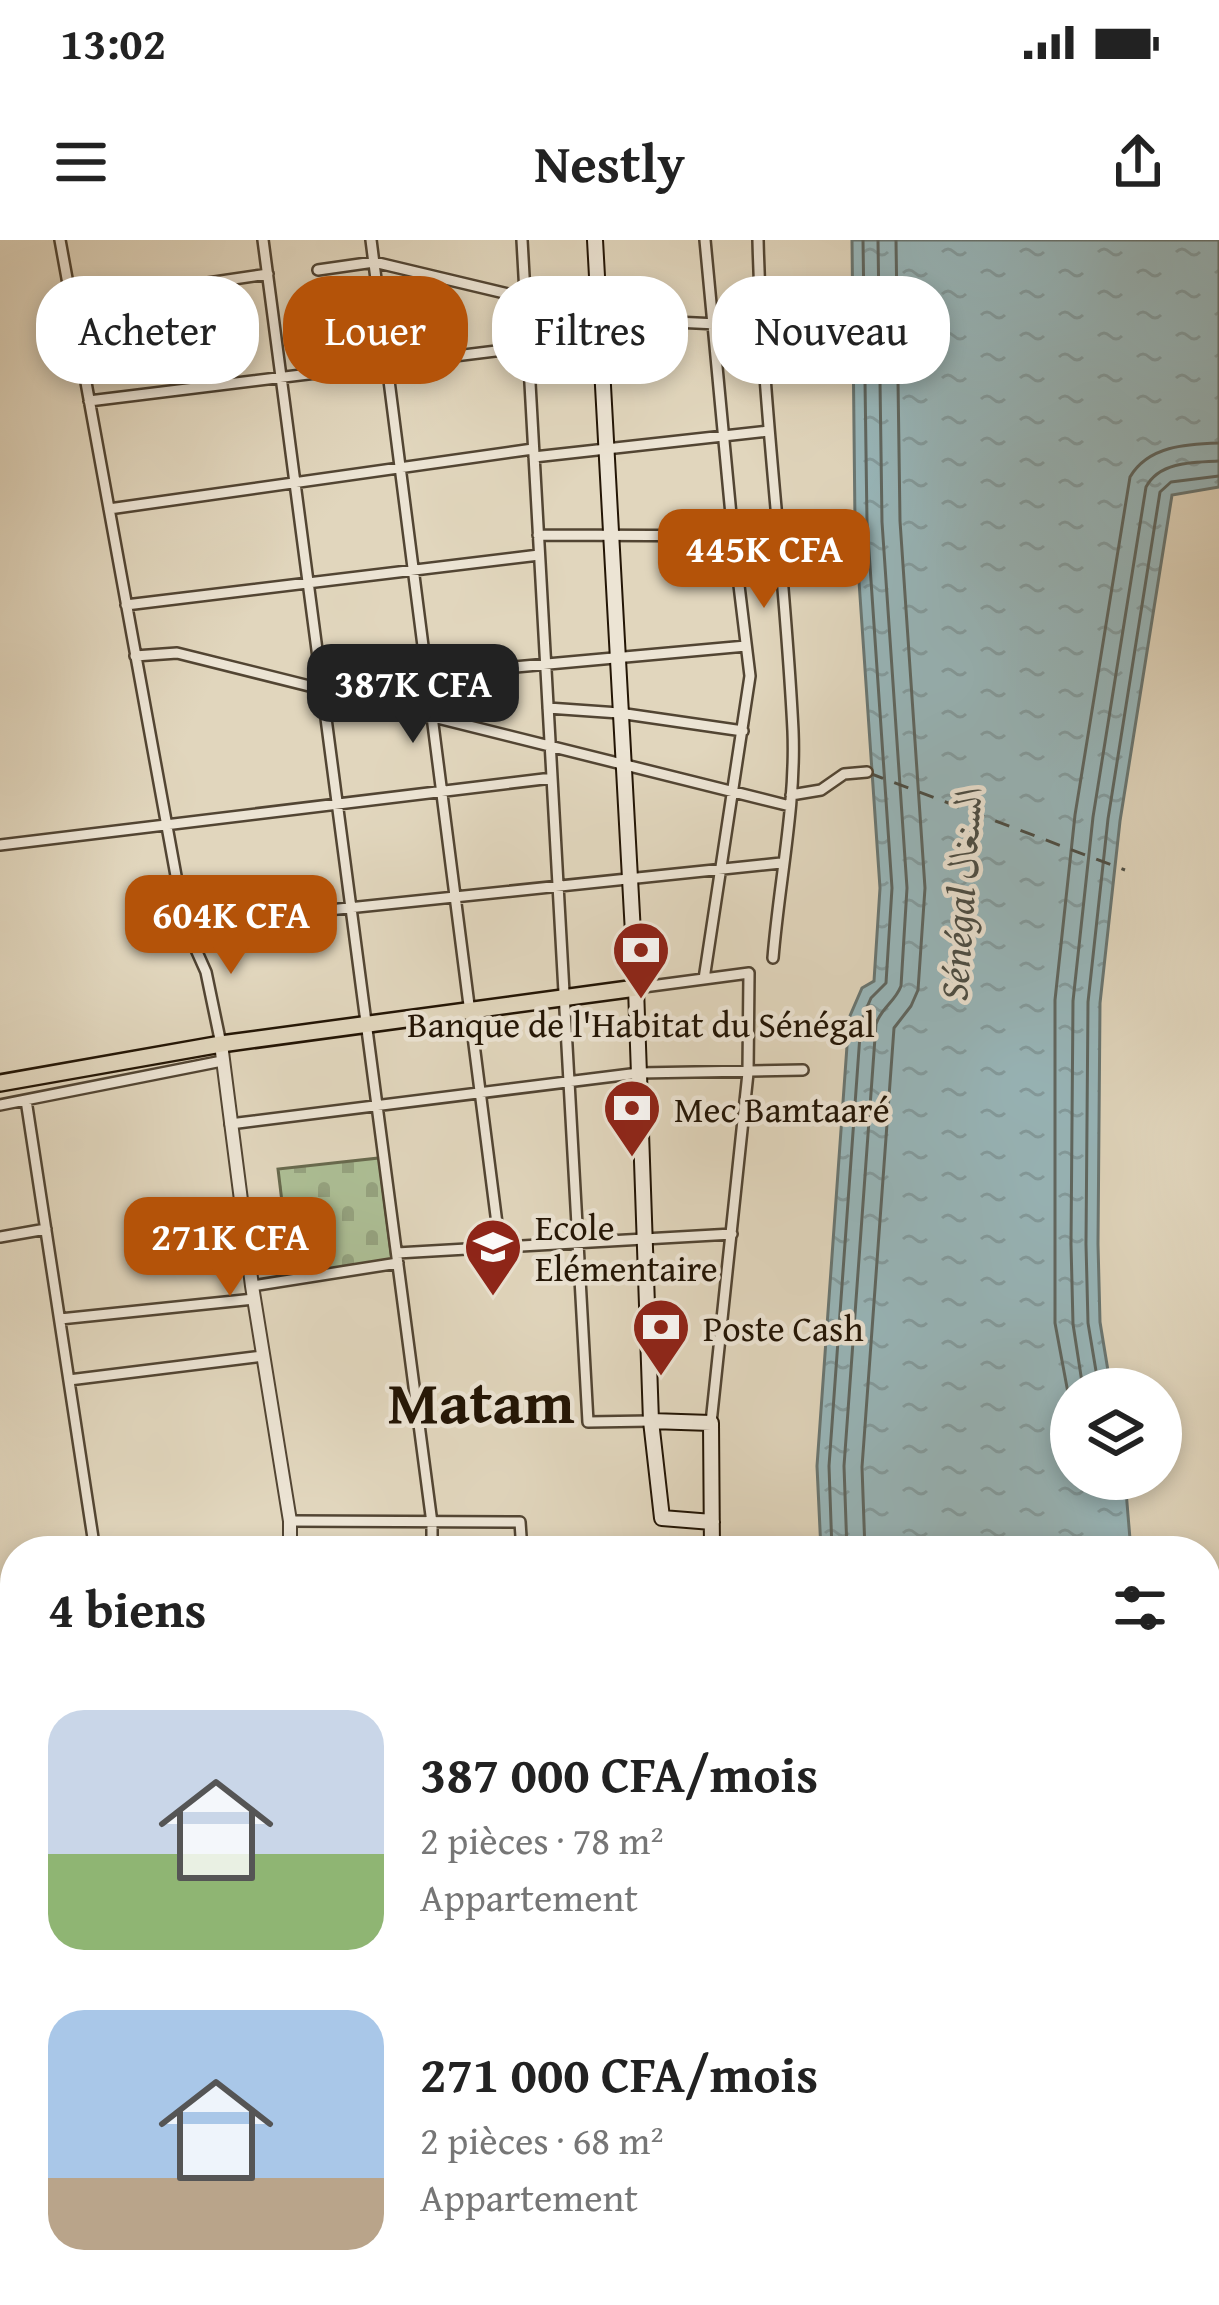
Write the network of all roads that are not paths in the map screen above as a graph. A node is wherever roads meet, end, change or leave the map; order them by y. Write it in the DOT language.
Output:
graph roads {
  1 [pos="60,240"];
  2 [pos="263,240"];
  3 [pos="371,240"];
  4 [pos="522,240"];
  5 [pos="595,240"];
  6 [pos="705,240"];
  7 [pos="758,240"];
  8 [pos="374,262"];
  9 [pos="318,269"];
  10 [pos="268,274"];
  11 [pos="67,276"];
  12 [pos="254,276"];
  13 [pos="376,276"];
  14 [pos="524,276"];
  15 [pos="597,276"];
  16 [pos="759,276"];
  17 [pos="492,290"];
  18 [pos="712,313"];
  19 [pos="281,378"];
  20 [pos="86,384"];
  21 [pos="390,384"];
  22 [pos="530,384"];
  23 [pos="602,384"];
  24 [pos="719,384"];
  25 [pos="765,384"];
  26 [pos="89,400"];
  27 [pos="769,431"];
  28 [pos="724,436"];
  29 [pos="606,450"];
  30 [pos="534,453"];
  31 [pos="400,468"];
  32 [pos="295,482"];
  33 [pos="109,508"];
  34 [pos="538,535"];
  35 [pos="610,535"];
  36 [pos="733,536"];
  37 [pos="777,536"];
  38 [pos="539,555"];
  39 [pos="414,570"];
  40 [pos="308,583"];
  41 [pos="126,605"];
  42 [pos="746,646"];
  43 [pos="135,656"];
  44 [pos="616,657"];
  45 [pos="545,663"];
  46 [pos="427,675"];
  47 [pos="322,689"];
  48 [pos="548,708"];
  49 [pos="619,712"];
  50 [pos="433,718"];
  51 [pos="742,731"];
  52 [pos="550,746"];
  53 [pos="622,765"];
  54 [pos="867,772"];
  55 [pos="552,778"];
  56 [pos="442,790"];
  57 [pos="732,792"];
  58 [pos="790,801"];
  59 [pos="338,803"];
  60 [pos="166,825"];
  61 [pos="0,845"];
  62 [pos="781,863"];
  63 [pos="718,869"];
  64 [pos="627,877"];
  65 [pos="558,885"];
  66 [pos="455,897"];
  67 [pos="351,909"];
  68 [pos="185,926"];
  69 [pos="772,958"];
  70 [pos="704,979"];
  71 [pos="636,988"];
  72 [pos="564,997"];
  73 [pos="470,1010"];
  74 [pos="367,1024"];
  75 [pos="221,1052"];
  76 [pos="803,1070"];
  77 [pos="638,1073"];
  78 [pos="748,1073"];
  79 [pos="569,1082"];
  80 [pos="0,1083"];
  81 [pos="480,1093"];
  82 [pos="26,1100"];
  83 [pos="0,1105"];
  84 [pos="377,1106"];
  85 [pos="230,1124"];
  86 [pos="46,1229"];
  87 [pos="732,1234"];
  88 [pos="0,1237"];
  89 [pos="644,1239"];
  90 [pos="578,1242"];
  91 [pos="500,1247"];
  92 [pos="398,1258"];
  93 [pos="253,1293"];
  94 [pos="60,1319"];
  95 [pos="263,1356"];
  96 [pos="69,1380"];
  97 [pos="651,1420"];
  98 [pos="711,1423"];
  99 [pos="290,1521"];
  100 [pos="712,1522"];
  101 [pos="433,1523"];
  102 [pos="93,1536"];
  103 [pos="290,1536"];
  104 [pos="433,1536"];
  105 [pos="521,1536"];
  106 [pos="712,1536"];
  1 -- 11 [label="street"];
  2 -- 10 [label="street"];
  3 -- 8 [label="street"];
  4 -- 14 [label="street"];
  5 -- 15 [label="main road"];
  6 -- 18 [label="street"];
  7 -- 16 [label="street"];
  8 -- 9 [label="street"];
  8 -- 13 [label="street"];
  8 -- 17 [label="street"];
  10 -- 12 [label="street"];
  10 -- 19 [label="street"];
  19 -- 26 [label="street"];
  19 -- 32 [label="street"];
  20 -- 26 [label="street"];
  21 -- 31 [label="street"];
  22 -- 30 [label="street"];
  23 -- 29 [label="main road"];
  24 -- 28 [label="street"];
  25 -- 27 [label="street"];
  26 -- 33 [label="street"];
  27 -- 28 [label="street"];
  27 -- 37 [label="street"];
  28 -- 29 [label="street"];
  28 -- 36 [label="street"];
  29 -- 30 [label="street"];
  29 -- 35 [label="main road"];
  30 -- 31 [label="street"];
  30 -- 34 [label="street"];
  31 -- 32 [label="street"];
  31 -- 39 [label="street"];
  32 -- 33 [label="street"];
  32 -- 40 [label="street"];
  33 -- 41 [label="street"];
  34 -- 35 [label="street"];
  34 -- 38 [label="street"];
  35 -- 36 [label="street"];
  35 -- 44 [label="main road"];
  36 -- 37 [label="street"];
  36 -- 42 [label="street"];
  37 -- 58 [label="street"];
  38 -- 39 [label="street"];
  38 -- 45 [label="street"];
  39 -- 40 [label="street"];
  39 -- 46 [label="street"];
  40 -- 41 [label="street"];
  40 -- 47 [label="street"];
  41 -- 43 [label="street"];
  42 -- 44 [label="street"];
  42 -- 51 [label="street"];
  43 -- 47 [label="street"];
  43 -- 60 [label="street"];
  44 -- 45 [label="street"];
  44 -- 49 [label="main road"];
  45 -- 46 [label="street"];
  45 -- 48 [label="street"];
  46 -- 50 [label="street"];
  47 -- 50 [label="street"];
  47 -- 59 [label="street"];
  48 -- 49 [label="street"];
  48 -- 52 [label="street"];
  49 -- 51 [label="street"];
  49 -- 53 [label="main road"];
  50 -- 52 [label="street"];
  50 -- 56 [label="street"];
  51 -- 57 [label="street"];
  52 -- 53 [label="street"];
  52 -- 55 [label="street"];
  53 -- 57 [label="street"];
  53 -- 64 [label="main road"];
  54 -- 58 [label="street"];
  55 -- 56 [label="street"];
  55 -- 65 [label="street"];
  56 -- 59 [label="street"];
  56 -- 66 [label="street"];
  57 -- 58 [label="street"];
  57 -- 63 [label="street"];
  58 -- 62 [label="street"];
  59 -- 60 [label="street"];
  59 -- 67 [label="street"];
  60 -- 61 [label="street"];
  60 -- 68 [label="street"];
  62 -- 63 [label="street"];
  62 -- 69 [label="street"];
  63 -- 64 [label="street"];
  63 -- 70 [label="street"];
  64 -- 65 [label="street"];
  64 -- 71 [label="main road"];
  65 -- 66 [label="street"];
  65 -- 72 [label="street"];
  66 -- 67 [label="street"];
  66 -- 73 [label="street"];
  67 -- 68 [label="street"];
  67 -- 74 [label="street"];
  68 -- 75 [label="street"];
  70 -- 71 [label="street"];
  70 -- 78 [label="street"];
  71 -- 72 [label="main road"];
  71 -- 77 [label="main road"];
  72 -- 73 [label="main road"];
  72 -- 79 [label="street"];
  73 -- 74 [label="main road"];
  73 -- 81 [label="street"];
  74 -- 75 [label="main road"];
  74 -- 84 [label="street"];
  75 -- 80 [label="main road"];
  75 -- 82 [label="street"];
  75 -- 85 [label="street"];
  76 -- 78 [label="street"];
  77 -- 78 [label="street"];
  77 -- 79 [label="street"];
  77 -- 89 [label="main road"];
  78 -- 87 [label="street"];
  79 -- 81 [label="street"];
  79 -- 90 [label="street"];
  81 -- 84 [label="street"];
  81 -- 91 [label="street"];
  82 -- 83 [label="street"];
  82 -- 86 [label="street"];
  84 -- 85 [label="street"];
  84 -- 92 [label="street"];
  85 -- 93 [label="street"];
  86 -- 88 [label="street"];
  86 -- 94 [label="street"];
  87 -- 89 [label="street"];
  87 -- 98 [label="street"];
  89 -- 90 [label="street"];
  89 -- 97 [label="main road"];
  90 -- 91 [label="street"];
  90 -- 97 [label="street"];
  91 -- 92 [label="street"];
  92 -- 93 [label="street"];
  92 -- 101 [label="street"];
  93 -- 94 [label="street"];
  93 -- 95 [label="street"];
  94 -- 96 [label="street"];
  95 -- 96 [label="street"];
  95 -- 99 [label="street"];
  96 -- 102 [label="street"];
  97 -- 98 [label="main road"];
  97 -- 100 [label="main road"];
  98 -- 100 [label="main road"];
  99 -- 101 [label="street"];
  99 -- 103 [label="street"];
  100 -- 106 [label="main road"];
  101 -- 104 [label="street"];
  101 -- 105 [label="street"];
}
